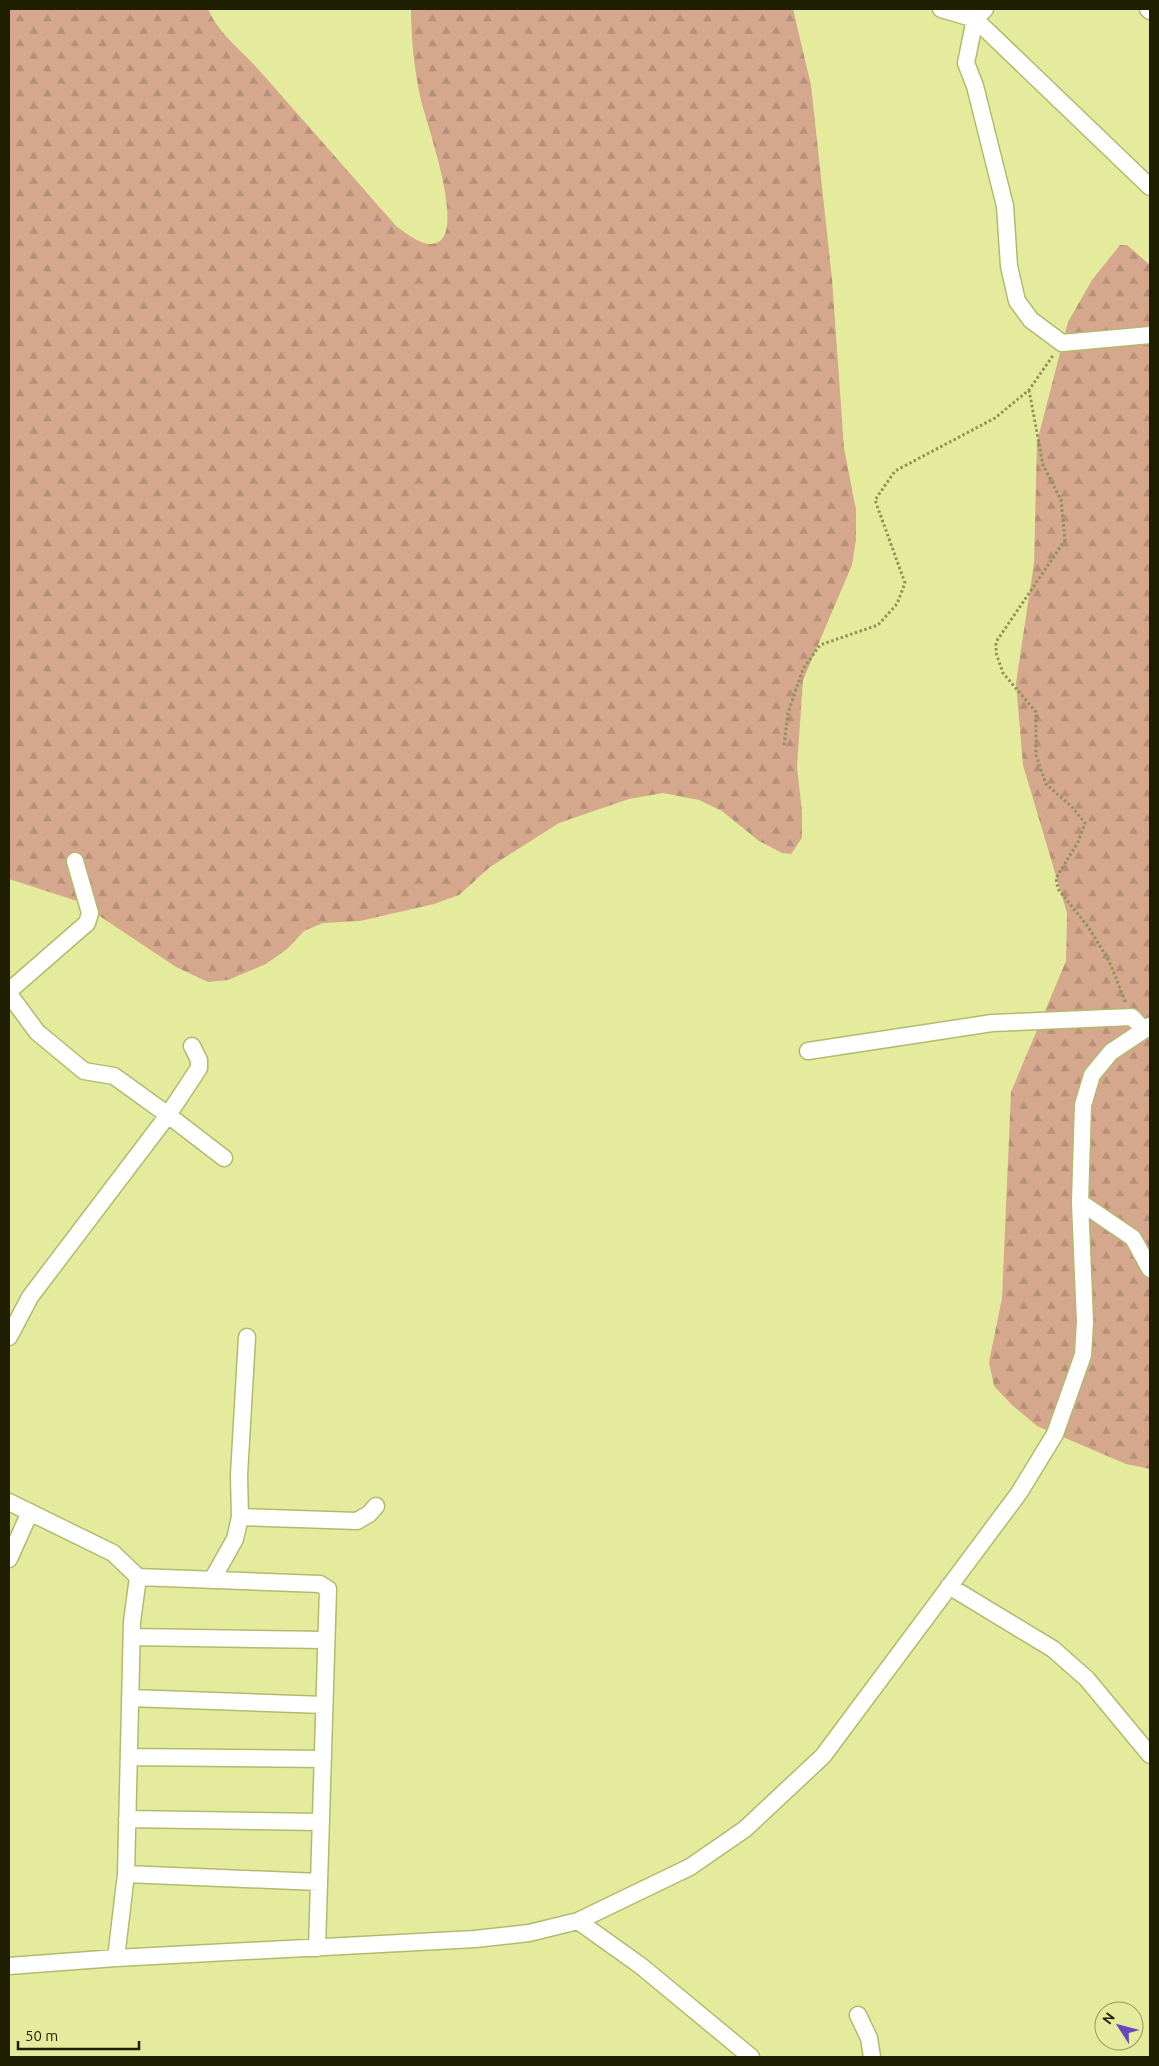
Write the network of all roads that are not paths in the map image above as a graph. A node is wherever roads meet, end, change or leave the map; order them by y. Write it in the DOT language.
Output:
graph roads {
  1 [pos="941,9"];
  2 [pos="980,14"];
  3 [pos="1150,187"];
  4 [pos="1150,335"];
  5 [pos="75,861"];
  6 [pos="9,993"];
  7 [pos="1147,1028"];
  8 [pos="192,1046"];
  9 [pos="808,1051"];
  10 [pos="168,1115"];
  11 [pos="224,1158"];
  12 [pos="1080,1202"];
  13 [pos="1150,1269"];
  14 [pos="9,1337"];
  15 [pos="247,1337"];
  16 [pos="9,1502"];
  17 [pos="376,1506"];
  18 [pos="30,1512"];
  19 [pos="240,1517"];
  20 [pos="9,1559"];
  21 [pos="138,1577"];
  22 [pos="212,1580"];
  23 [pos="949,1586"];
  24 [pos="132,1636"];
  25 [pos="326,1640"];
  26 [pos="130,1698"];
  27 [pos="324,1705"];
  28 [pos="1150,1755"];
  29 [pos="129,1757"];
  30 [pos="323,1759"];
  31 [pos="127,1819"];
  32 [pos="321,1822"];
  33 [pos="126,1874"];
  34 [pos="319,1882"];
  35 [pos="578,1921"];
  36 [pos="317,1948"];
  37 [pos="116,1958"];
  38 [pos="9,1966"];
  39 [pos="858,2015"];
  40 [pos="751,2057"];
  41 [pos="872,2057"];
  1 -- 2 [label="street"];
  2 -- 3 [label="street"];
  2 -- 4 [label="street"];
  5 -- 6 [label="street"];
  6 -- 10 [label="street"];
  7 -- 9 [label="street"];
  7 -- 12 [label="street"];
  8 -- 10 [label="street"];
  10 -- 11 [label="street"];
  10 -- 14 [label="street"];
  12 -- 13 [label="street"];
  12 -- 23 [label="street"];
  15 -- 19 [label="street"];
  16 -- 18 [label="street"];
  17 -- 19 [label="street"];
  18 -- 20 [label="street"];
  18 -- 21 [label="street"];
  19 -- 22 [label="street"];
  21 -- 22 [label="street"];
  21 -- 24 [label="street"];
  22 -- 25 [label="street"];
  23 -- 28 [label="street"];
  23 -- 35 [label="street"];
  24 -- 25 [label="street"];
  24 -- 26 [label="street"];
  25 -- 27 [label="street"];
  26 -- 27 [label="street"];
  26 -- 29 [label="street"];
  27 -- 30 [label="street"];
  29 -- 30 [label="street"];
  29 -- 31 [label="street"];
  30 -- 32 [label="street"];
  31 -- 32 [label="street"];
  31 -- 33 [label="street"];
  32 -- 34 [label="street"];
  33 -- 34 [label="street"];
  33 -- 37 [label="street"];
  34 -- 36 [label="street"];
  35 -- 36 [label="street"];
  35 -- 40 [label="street"];
  36 -- 37 [label="street"];
  37 -- 38 [label="street"];
  39 -- 41 [label="street"];
}
